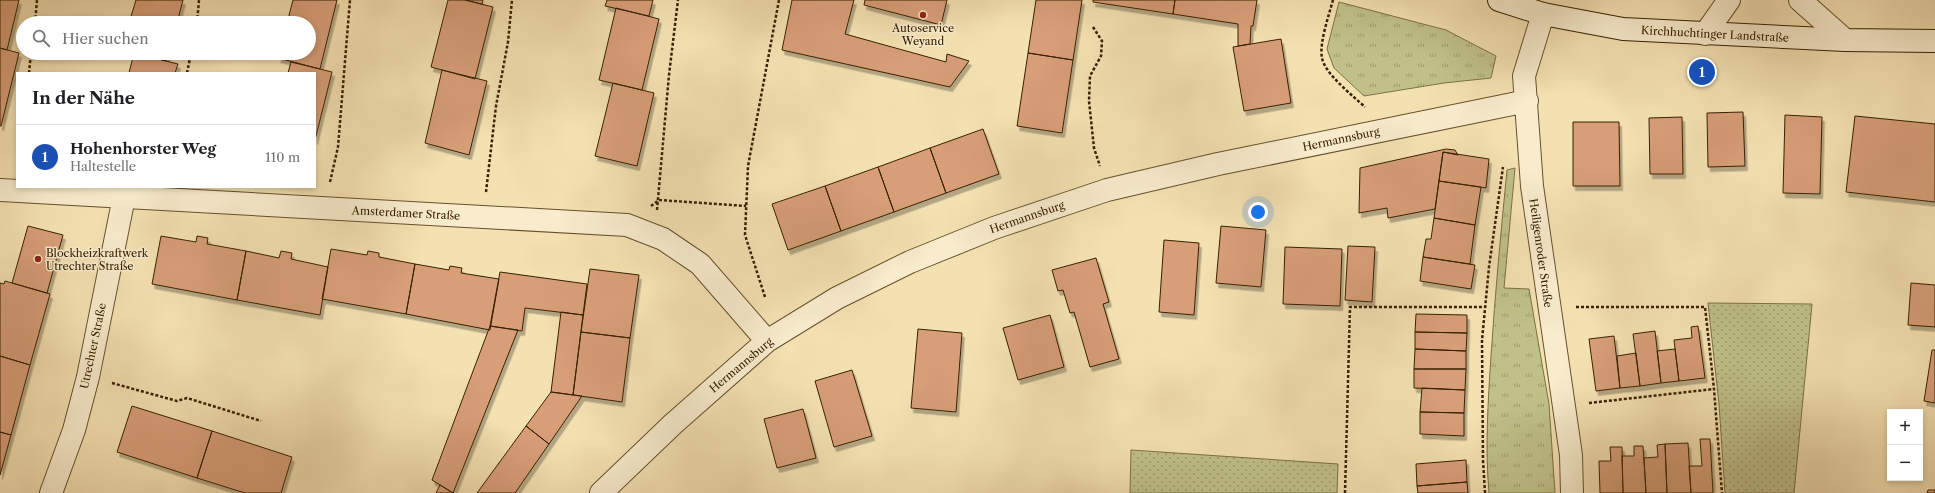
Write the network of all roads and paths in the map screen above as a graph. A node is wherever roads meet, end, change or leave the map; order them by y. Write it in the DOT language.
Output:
graph roads {
  1 [pos="37,0"];
  2 [pos="199,0"];
  3 [pos="350,0"];
  4 [pos="512,0"];
  5 [pos="678,0"];
  6 [pos="779,0"];
  7 [pos="1333,0"];
  8 [pos="1500,0"];
  9 [pos="1729,0"];
  10 [pos="1800,0"];
  11 [pos="1543,14"];
  12 [pos="36,16"];
  13 [pos="198,16"];
  14 [pos="1093,27"];
  15 [pos="1705,34"];
  16 [pos="1845,40"];
  17 [pos="1935,41"];
  18 [pos="30,60"];
  19 [pos="190,60"];
  20 [pos="29,72"];
  21 [pos="187,72"];
  22 [pos="1527,101"];
  23 [pos="1388,129"];
  24 [pos="1503,164"];
  25 [pos="0,190"];
  26 [pos="1107,190"];
  27 [pos="124,197"];
  28 [pos="659,200"];
  29 [pos="746,206"];
  30 [pos="324,208"];
  31 [pos="482,217"];
  32 [pos="627,225"];
  33 [pos="655,236"];
  34 [pos="1549,306"];
  35 [pos="1486,307"];
  36 [pos="772,338"];
  37 [pos="88,377"];
  38 [pos="1714,390"];
  39 [pos="1563,406"];
  40 [pos="261,421"];
  41 [pos="51,493"];
  42 [pos="601,493"];
  43 [pos="1345,493"];
  44 [pos="1485,493"];
  45 [pos="1572,493"];
  46 [pos="1722,493"];
  1 -- 12 [label="path"];
  2 -- 13 [label="path"];
  3 -- 30 [label="path"];
  4 -- 31 [label="path"];
  5 -- 28 [label="path"];
  6 -- 29 [label="path"];
  7 -- 23 [label="path"];
  8 -- 11 [label="street, Kirchhuchtinger Landstraße"];
  9 -- 15 [label="street"];
  10 -- 16 [label="street"];
  11 -- 15 [label="street, Kirchhuchtinger Landstraße"];
  11 -- 22 [label="street, Heiligenroder Straße"];
  14 -- 26 [label="path"];
  15 -- 16 [label="street, Kirchhuchtinger Landstraße"];
  16 -- 17 [label="street, Kirchhuchtinger Landstraße"];
  18 -- 20 [label="path"];
  19 -- 21 [label="path"];
  22 -- 23 [label="street, Hermannsburg"];
  22 -- 34 [label="street, Heiligenroder Straße"];
  23 -- 26 [label="street, Hermannsburg"];
  24 -- 35 [label="path"];
  25 -- 27 [label="street, Amsterdamer Straße"];
  26 -- 36 [label="street, Hermannsburg"];
  27 -- 30 [label="street, Amsterdamer Straße"];
  27 -- 37 [label="street, Utrechter Straße"];
  28 -- 29 [label="path"];
  28 -- 32 [label="path"];
  28 -- 33 [label="path"];
  29 -- 36 [label="path"];
  30 -- 31 [label="street, Amsterdamer Straße"];
  31 -- 32 [label="street, Amsterdamer Straße"];
  32 -- 33 [label="street, Amsterdamer Straße"];
  33 -- 36 [label="street, Amsterdamer Straße"];
  34 -- 38 [label="path"];
  34 -- 39 [label="street, Heiligenroder Straße"];
  35 -- 43 [label="path"];
  35 -- 44 [label="path"];
  36 -- 42 [label="street, Hermannsburg"];
  37 -- 40 [label="path"];
  37 -- 41 [label="street, Utrechter Straße"];
  38 -- 39 [label="path"];
  38 -- 46 [label="path"];
  39 -- 45 [label="street, Heiligenroder Straße"];
}
